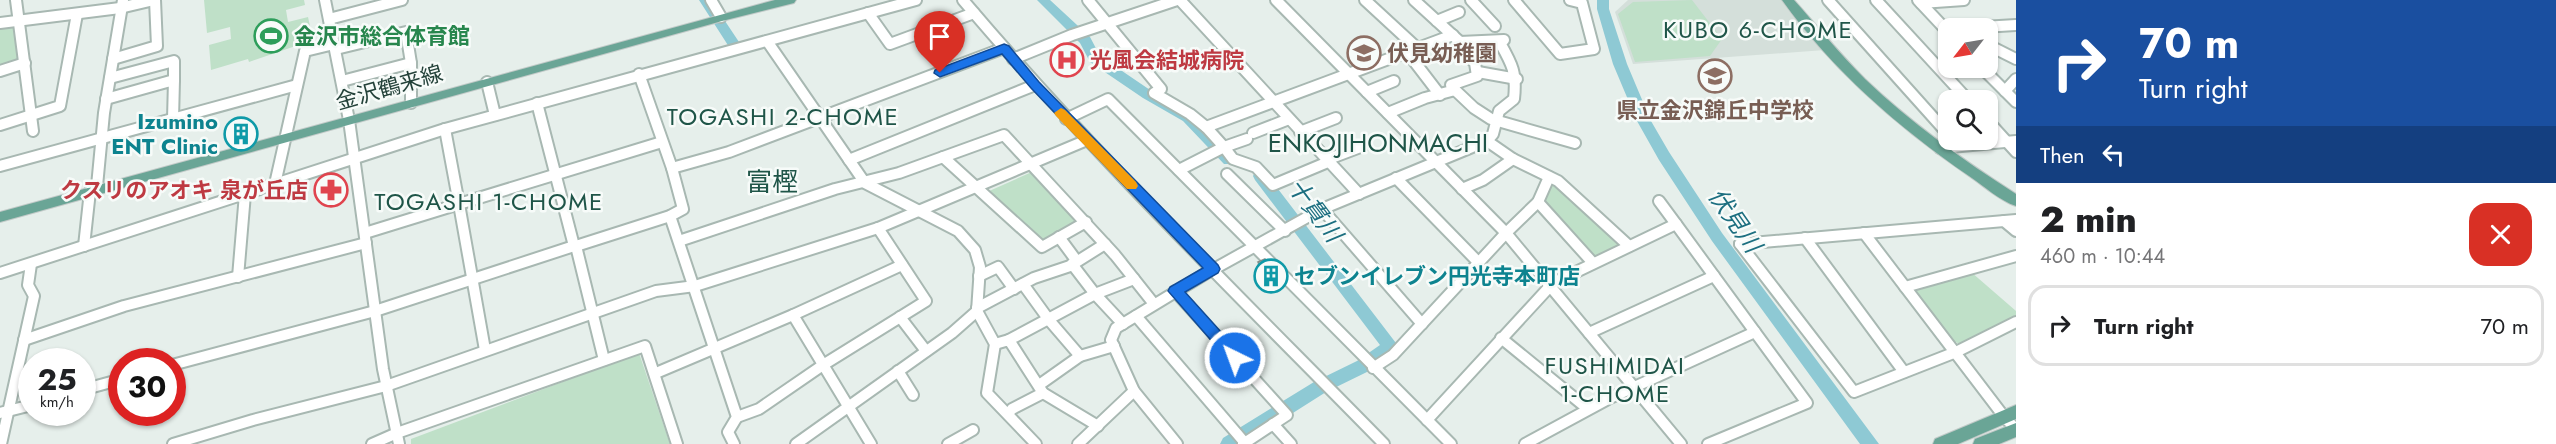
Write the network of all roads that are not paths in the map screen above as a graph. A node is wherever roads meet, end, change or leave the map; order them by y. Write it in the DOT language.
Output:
graph roads {
  1 [pos="16,0"];
  2 [pos="155,0"];
  3 [pos="325,0"];
  4 [pos="402,0"];
  5 [pos="711,0"];
  6 [pos="790,0"];
  7 [pos="916,0"];
  8 [pos="963,0"];
  9 [pos="1088,0"];
  10 [pos="1179,0"];
  11 [pos="1276,0"];
  12 [pos="1365,0"];
  13 [pos="1414,0"];
  14 [pos="1471,0"];
  15 [pos="1514,0"];
  16 [pos="1570,0"];
  17 [pos="1788,0"];
  18 [pos="1828,0"];
  19 [pos="1876,0"];
  20 [pos="1964,0"];
  21 [pos="1581,2"];
  22 [pos="1920,2"];
  23 [pos="122,4"];
  24 [pos="1459,12"];
  25 [pos="868,13"];
  26 [pos="974,13"];
  27 [pos="77,14"];
  28 [pos="717,18"];
  29 [pos="329,19"];
  30 [pos="1938,20"];
  31 [pos="19,21"];
  32 [pos="1437,21"];
  33 [pos="0,23"];
  34 [pos="1107,24"];
  35 [pos="2016,25"];
  36 [pos="1495,26"];
  37 [pos="1998,26"];
  38 [pos="1456,38"];
  39 [pos="767,41"];
  40 [pos="335,46"];
  41 [pos="1004,48"];
  42 [pos="1412,50"];
  43 [pos="1998,50"];
  44 [pos="113,59"];
  45 [pos="1013,59"];
  46 [pos="2016,59"];
  47 [pos="25,63"];
  48 [pos="411,63"];
  49 [pos="0,71"];
  50 [pos="1478,72"];
  51 [pos="639,74"];
  52 [pos="1349,74"];
  53 [pos="110,78"];
  54 [pos="1992,78"];
  55 [pos="1517,79"];
  56 [pos="2016,79"];
  57 [pos="174,80"];
  58 [pos="342,81"];
  59 [pos="1394,81"];
  60 [pos="487,82"];
  61 [pos="297,85"];
  62 [pos="1035,85"];
  63 [pos="1455,90"];
  64 [pos="1959,90"];
  65 [pos="2006,91"];
  66 [pos="1367,92"];
  67 [pos="1440,95"];
  68 [pos="106,99"];
  69 [pos="1274,102"];
  70 [pos="2016,102"];
  71 [pos="411,103"];
  72 [pos="537,103"];
  73 [pos="1388,113"];
  74 [pos="495,115"];
  75 [pos="31,116"];
  76 [pos="1336,118"];
  77 [pos="173,119"];
  78 [pos="821,119"];
  79 [pos="1066,119"];
  80 [pos="1289,119"];
  81 [pos="349,120"];
  82 [pos="1495,122"];
  83 [pos="1938,123"];
  84 [pos="0,125"];
  85 [pos="1206,127"];
  86 [pos="445,129"];
  87 [pos="1998,130"];
  88 [pos="33,131"];
  89 [pos="1300,132"];
  90 [pos="102,138"];
  91 [pos="285,138"];
  92 [pos="1087,140"];
  93 [pos="1487,141"];
  94 [pos="2011,141"];
  95 [pos="662,142"];
  96 [pos="1575,143"];
  97 [pos="1363,146"];
  98 [pos="1938,147"];
  99 [pos="1220,149"];
  100 [pos="1943,150"];
  101 [pos="2016,152"];
  102 [pos="943,157"];
  103 [pos="355,159"];
  104 [pos="1513,159"];
  105 [pos="849,160"];
  106 [pos="1327,161"];
  107 [pos="1434,161"];
  108 [pos="1032,164"];
  109 [pos="0,166"];
  110 [pos="672,168"];
  111 [pos="1179,170"];
  112 [pos="1227,174"];
  113 [pos="557,175"];
  114 [pos="1549,177"];
  115 [pos="1396,178"];
  116 [pos="865,183"];
  117 [pos="275,184"];
  118 [pos="976,187"];
  119 [pos="1461,189"];
  120 [pos="90,191"];
  121 [pos="245,194"];
  122 [pos="1359,194"];
  123 [pos="1659,201"];
  124 [pos="2016,201"];
  125 [pos="1538,202"];
  126 [pos="459,204"];
  127 [pos="1322,209"];
  128 [pos="919,211"];
  129 [pos="670,216"];
  130 [pos="0,217"];
  131 [pos="2016,220"];
  132 [pos="2004,221"];
  133 [pos="1086,222"];
  134 [pos="1676,224"];
  135 [pos="878,228"];
  136 [pos="1285,231"];
  137 [pos="2016,231"];
  138 [pos="1506,233"];
  139 [pos="1864,233"];
  140 [pos="1059,237"];
  141 [pos="366,238"];
  142 [pos="1805,238"];
  143 [pos="679,241"];
  144 [pos="1105,244"];
  145 [pos="84,246"];
  146 [pos="575,246"];
  147 [pos="1254,246"];
  148 [pos="1629,246"];
  149 [pos="2016,256"];
  150 [pos="1074,262"];
  151 [pos="1479,263"];
  152 [pos="1593,263"];
  153 [pos="31,264"];
  154 [pos="902,265"];
  155 [pos="1213,269"];
  156 [pos="0,273"];
  157 [pos="979,276"];
  158 [pos="1714,276"];
  159 [pos="238,277"];
  160 [pos="472,278"];
  161 [pos="1134,279"];
  162 [pos="695,286"];
  163 [pos="1018,286"];
  164 [pos="1550,286"];
  165 [pos="1905,287"];
  166 [pos="1175,291"];
  167 [pos="1095,294"];
  168 [pos="1154,304"];
  169 [pos="977,310"];
  170 [pos="375,311"];
  171 [pos="592,314"];
  172 [pos="793,315"];
  173 [pos="1136,316"];
  174 [pos="900,317"];
  175 [pos="1049,320"];
  176 [pos="2016,322"];
  177 [pos="1123,324"];
  178 [pos="1422,324"];
  179 [pos="1755,332"];
  180 [pos="1589,333"];
  181 [pos="1501,338"];
  182 [pos="24,340"];
  183 [pos="1010,340"];
  184 [pos="995,344"];
  185 [pos="1114,346"];
  186 [pos="485,350"];
  187 [pos="714,350"];
  188 [pos="926,351"];
  189 [pos="1956,352"];
  190 [pos="1080,356"];
  191 [pos="604,360"];
  192 [pos="186,361"];
  193 [pos="1370,364"];
  194 [pos="823,365"];
  195 [pos="898,371"];
  196 [pos="1904,372"];
  197 [pos="656,373"];
  198 [pos="386,386"];
  199 [pos="1634,387"];
  200 [pos="1041,389"];
  201 [pos="1134,391"];
  202 [pos="913,394"];
  203 [pos="848,407"];
  204 [pos="1588,409"];
  205 [pos="4,412"];
  206 [pos="1008,414"];
  207 [pos="737,417"];
  208 [pos="1427,420"];
  209 [pos="2013,422"];
  210 [pos="1273,424"];
  211 [pos="1098,426"];
  212 [pos="974,430"];
  213 [pos="398,438"];
  214 [pos="1242,441"];
  215 [pos="1,444"];
  216 [pos="173,444"];
  217 [pos="372,444"];
  218 [pos="677,444"];
  219 [pos="734,444"];
  220 [pos="795,444"];
  221 [pos="871,444"];
  222 [pos="948,444"];
  223 [pos="1036,444"];
  224 [pos="1078,444"];
  225 [pos="1177,444"];
  226 [pos="1291,444"];
  227 [pos="1384,444"];
  228 [pos="1452,444"];
  229 [pos="1525,444"];
  230 [pos="1681,444"];
  231 [pos="1708,444"];
  232 [pos="1941,444"];
  233 [pos="1981,444"];
  1 -- 31 [label="street"];
  2 -- 23 [label="street"];
  2 -- 44 [label="street"];
  3 -- 29 [label="street"];
  4 -- 29 [label="street"];
  5 -- 28 [label="street"];
  6 -- 28 [label="main road, 金沢鶴来線"];
  7 -- 25 [label="street"];
  8 -- 26 [label="street"];
  9 -- 34 [label="street"];
  10 -- 34 [label="street"];
  10 -- 69 [label="street"];
  11 -- 52 [label="street"];
  12 -- 42 [label="street"];
  13 -- 32 [label="street"];
  14 -- 36 [label="street"];
  15 -- 21 [label="street"];
  16 -- 21 [label="street"];
  17 -- 98 [label="main road"];
  18 -- 83 [label="street"];
  19 -- 64 [label="street"];
  20 -- 22 [label="street"];
  22 -- 30 [label="street"];
  23 -- 27 [label="street"];
  23 -- 44 [label="street"];
  24 -- 32 [label="street"];
  25 -- 26 [label="street"];
  25 -- 39 [label="street"];
  26 -- 41 [label="street"];
  27 -- 31 [label="street"];
  27 -- 75 [label="street"];
  28 -- 60 [label="main road, 金沢鶴来線"];
  29 -- 40 [label="street"];
  31 -- 33 [label="street"];
  31 -- 47 [label="street"];
  32 -- 38 [label="street"];
  34 -- 45 [label="street"];
  34 -- 85 [label="street"];
  35 -- 37 [label="street"];
  38 -- 42 [label="street"];
  38 -- 50 [label="street"];
  38 -- 55 [label="street"];
  39 -- 51 [label="street"];
  39 -- 78 [label="street"];
  40 -- 48 [label="street"];
  40 -- 58 [label="street"];
  40 -- 61 [label="street"];
  41 -- 45 [label="street"];
  41 -- 78 [label="street"];
  42 -- 52 [label="street"];
  42 -- 67 [label="street"];
  43 -- 46 [label="street"];
  44 -- 53 [label="street"];
  45 -- 62 [label="street"];
  47 -- 49 [label="street"];
  47 -- 75 [label="street"];
  48 -- 58 [label="street"];
  48 -- 71 [label="street"];
  50 -- 55 [label="street"];
  50 -- 63 [label="street"];
  51 -- 72 [label="street"];
  51 -- 95 [label="street"];
  52 -- 66 [label="street"];
  52 -- 69 [label="street"];
  53 -- 57 [label="street"];
  53 -- 68 [label="street"];
  54 -- 65 [label="street"];
  55 -- 82 [label="street"];
  56 -- 65 [label="street"];
  57 -- 68 [label="street"];
  57 -- 77 [label="street"];
  58 -- 81 [label="street"];
  59 -- 66 [label="street"];
  60 -- 71 [label="main road, 金沢鶴来線"];
  60 -- 74 [label="street"];
  61 -- 77 [label="street"];
  61 -- 91 [label="street"];
  62 -- 79 [label="street"];
  62 -- 105 [label="street"];
  63 -- 67 [label="street"];
  63 -- 82 [label="street"];
  65 -- 70 [label="street"];
  66 -- 73 [label="street"];
  67 -- 73 [label="street"];
  68 -- 90 [label="street"];
  69 -- 80 [label="street"];
  69 -- 85 [label="street"];
  71 -- 81 [label="main road, 金沢鶴来線"];
  72 -- 74 [label="street"];
  72 -- 113 [label="street"];
  73 -- 107 [label="street"];
  74 -- 86 [label="street"];
  75 -- 84 [label="street"];
  75 -- 88 [label="street"];
  76 -- 89 [label="street"];
  77 -- 90 [label="street"];
  78 -- 105 [label="street"];
  78 -- 110 [label="street"];
  79 -- 92 [label="street"];
  79 -- 111 [label="street"];
  80 -- 89 [label="street"];
  80 -- 99 [label="street"];
  81 -- 91 [label="main road, 金沢鶴来線"];
  81 -- 103 [label="street"];
  82 -- 93 [label="street"];
  82 -- 96 [label="street"];
  85 -- 99 [label="street"];
  86 -- 103 [label="street"];
  86 -- 126 [label="street"];
  87 -- 94 [label="street"];
  89 -- 106 [label="street"];
  90 -- 109 [label="street"];
  90 -- 120 [label="street"];
  91 -- 117 [label="street"];
  91 -- 120 [label="main road, 金沢鶴来線"];
  92 -- 108 [label="street"];
  92 -- 155 [label="street"];
  93 -- 104 [label="street"];
  93 -- 107 [label="street"];
  94 -- 101 [label="street"];
  95 -- 110 [label="street"];
  95 -- 113 [label="street"];
  97 -- 106 [label="street"];
  99 -- 106 [label="street"];
  99 -- 111 [label="street"];
  100 -- 124 [label="main road"];
  102 -- 108 [label="street"];
  102 -- 116 [label="street"];
  102 -- 118 [label="street"];
  103 -- 117 [label="street"];
  103 -- 141 [label="street"];
  104 -- 114 [label="street"];
  104 -- 119 [label="street"];
  105 -- 116 [label="street"];
  106 -- 122 [label="street"];
  107 -- 115 [label="street"];
  107 -- 119 [label="street"];
  108 -- 118 [label="street"];
  108 -- 133 [label="street"];
  110 -- 129 [label="street"];
  111 -- 147 [label="street"];
  112 -- 136 [label="street"];
  113 -- 126 [label="street"];
  113 -- 146 [label="street"];
  114 -- 125 [label="street"];
  114 -- 148 [label="street"];
  115 -- 122 [label="street"];
  115 -- 151 [label="street"];
  116 -- 128 [label="street"];
  116 -- 143 [label="street"];
  117 -- 121 [label="street"];
  118 -- 128 [label="street"];
  118 -- 140 [label="street"];
  119 -- 138 [label="street"];
  120 -- 130 [label="main road, 金沢鶴来線"];
  120 -- 145 [label="street"];
  121 -- 145 [label="street"];
  121 -- 159 [label="street"];
  122 -- 127 [label="street"];
  123 -- 134 [label="street"];
  125 -- 138 [label="street"];
  125 -- 152 [label="street"];
  126 -- 141 [label="street"];
  126 -- 160 [label="street"];
  127 -- 136 [label="street"];
  127 -- 178 [label="street"];
  128 -- 135 [label="street"];
  128 -- 157 [label="street"];
  129 -- 143 [label="street"];
  129 -- 146 [label="street"];
  131 -- 132 [label="street"];
  132 -- 137 [label="street"];
  132 -- 139 [label="street"];
  133 -- 140 [label="street"];
  133 -- 144 [label="street"];
  134 -- 148 [label="street"];
  134 -- 158 [label="street"];
  135 -- 154 [label="street"];
  135 -- 162 [label="street"];
  136 -- 147 [label="street"];
  138 -- 151 [label="street"];
  138 -- 164 [label="street"];
  139 -- 142 [label="street"];
  139 -- 165 [label="street"];
  140 -- 150 [label="street"];
  141 -- 159 [label="street"];
  141 -- 170 [label="street"];
  142 -- 196 [label="street"];
  142 -- 196 [label="street"];
  143 -- 162 [label="street"];
  144 -- 150 [label="street"];
  144 -- 161 [label="street"];
  145 -- 153 [label="street"];
  146 -- 160 [label="street"];
  146 -- 171 [label="street"];
  147 -- 155 [label="street"];
  147 -- 193 [label="street"];
  148 -- 152 [label="street"];
  149 -- 165 [label="street"];
  150 -- 163 [label="street"];
  150 -- 167 [label="street"];
  151 -- 178 [label="street"];
  152 -- 164 [label="street"];
  153 -- 156 [label="street"];
  153 -- 182 [label="street"];
  154 -- 172 [label="street"];
  154 -- 174 [label="street"];
  155 -- 166 [label="street"];
  155 -- 227 [label="street"];
  157 -- 163 [label="street"];
  157 -- 169 [label="street"];
  158 -- 179 [label="street"];
  158 -- 180 [label="street"];
  159 -- 182 [label="street"];
  160 -- 170 [label="street"];
  160 -- 186 [label="street"];
  161 -- 167 [label="street"];
  161 -- 168 [label="street"];
  162 -- 171 [label="street"];
  162 -- 187 [label="street"];
  163 -- 169 [label="street"];
  163 -- 175 [label="street"];
  164 -- 180 [label="street"];
  164 -- 181 [label="street"];
  165 -- 189 [label="street"];
  166 -- 168 [label="street"];
  166 -- 210 [label="street"];
  167 -- 175 [label="street"];
  167 -- 177 [label="street"];
  168 -- 173 [label="street"];
  169 -- 184 [label="street"];
  169 -- 188 [label="street"];
  170 -- 192 [label="street"];
  170 -- 198 [label="street"];
  171 -- 186 [label="street"];
  171 -- 191 [label="street"];
  172 -- 187 [label="street"];
  172 -- 194 [label="street"];
  173 -- 177 [label="street"];
  173 -- 214 [label="street"];
  174 -- 188 [label="street"];
  174 -- 194 [label="street"];
  175 -- 183 [label="street"];
  175 -- 190 [label="street"];
  176 -- 189 [label="street"];
  177 -- 185 [label="street"];
  178 -- 193 [label="street"];
  179 -- 199 [label="street"];
  179 -- 231 [label="street"];
  180 -- 199 [label="street"];
  181 -- 204 [label="street"];
  181 -- 208 [label="street"];
  182 -- 205 [label="street"];
  183 -- 184 [label="street"];
  183 -- 200 [label="street"];
  184 -- 206 [label="street"];
  185 -- 190 [label="street"];
  185 -- 201 [label="street"];
  186 -- 198 [label="street"];
  187 -- 197 [label="street"];
  187 -- 207 [label="street"];
  188 -- 195 [label="street"];
  189 -- 196 [label="street"];
  189 -- 209 [label="street"];
  190 -- 200 [label="street"];
  191 -- 197 [label="street"];
  191 -- 213 [label="street"];
  193 -- 208 [label="street"];
  194 -- 203 [label="street"];
  194 -- 207 [label="street"];
  195 -- 202 [label="street"];
  195 -- 203 [label="street"];
  197 -- 218 [label="street"];
  198 -- 213 [label="street"];
  198 -- 216 [label="street"];
  199 -- 204 [label="street"];
  199 -- 230 [label="street"];
  200 -- 206 [label="street"];
  200 -- 211 [label="street"];
  201 -- 211 [label="street"];
  201 -- 225 [label="street"];
  203 -- 220 [label="street"];
  203 -- 221 [label="street"];
  204 -- 229 [label="street"];
  205 -- 215 [label="street"];
  206 -- 223 [label="street"];
  207 -- 219 [label="street"];
  208 -- 228 [label="street"];
  209 -- 232 [label="main road"];
  209 -- 233 [label="main road"];
  210 -- 214 [label="street"];
  210 -- 226 [label="street"];
  211 -- 224 [label="street"];
  212 -- 222 [label="street"];
  213 -- 217 [label="street"];
}
